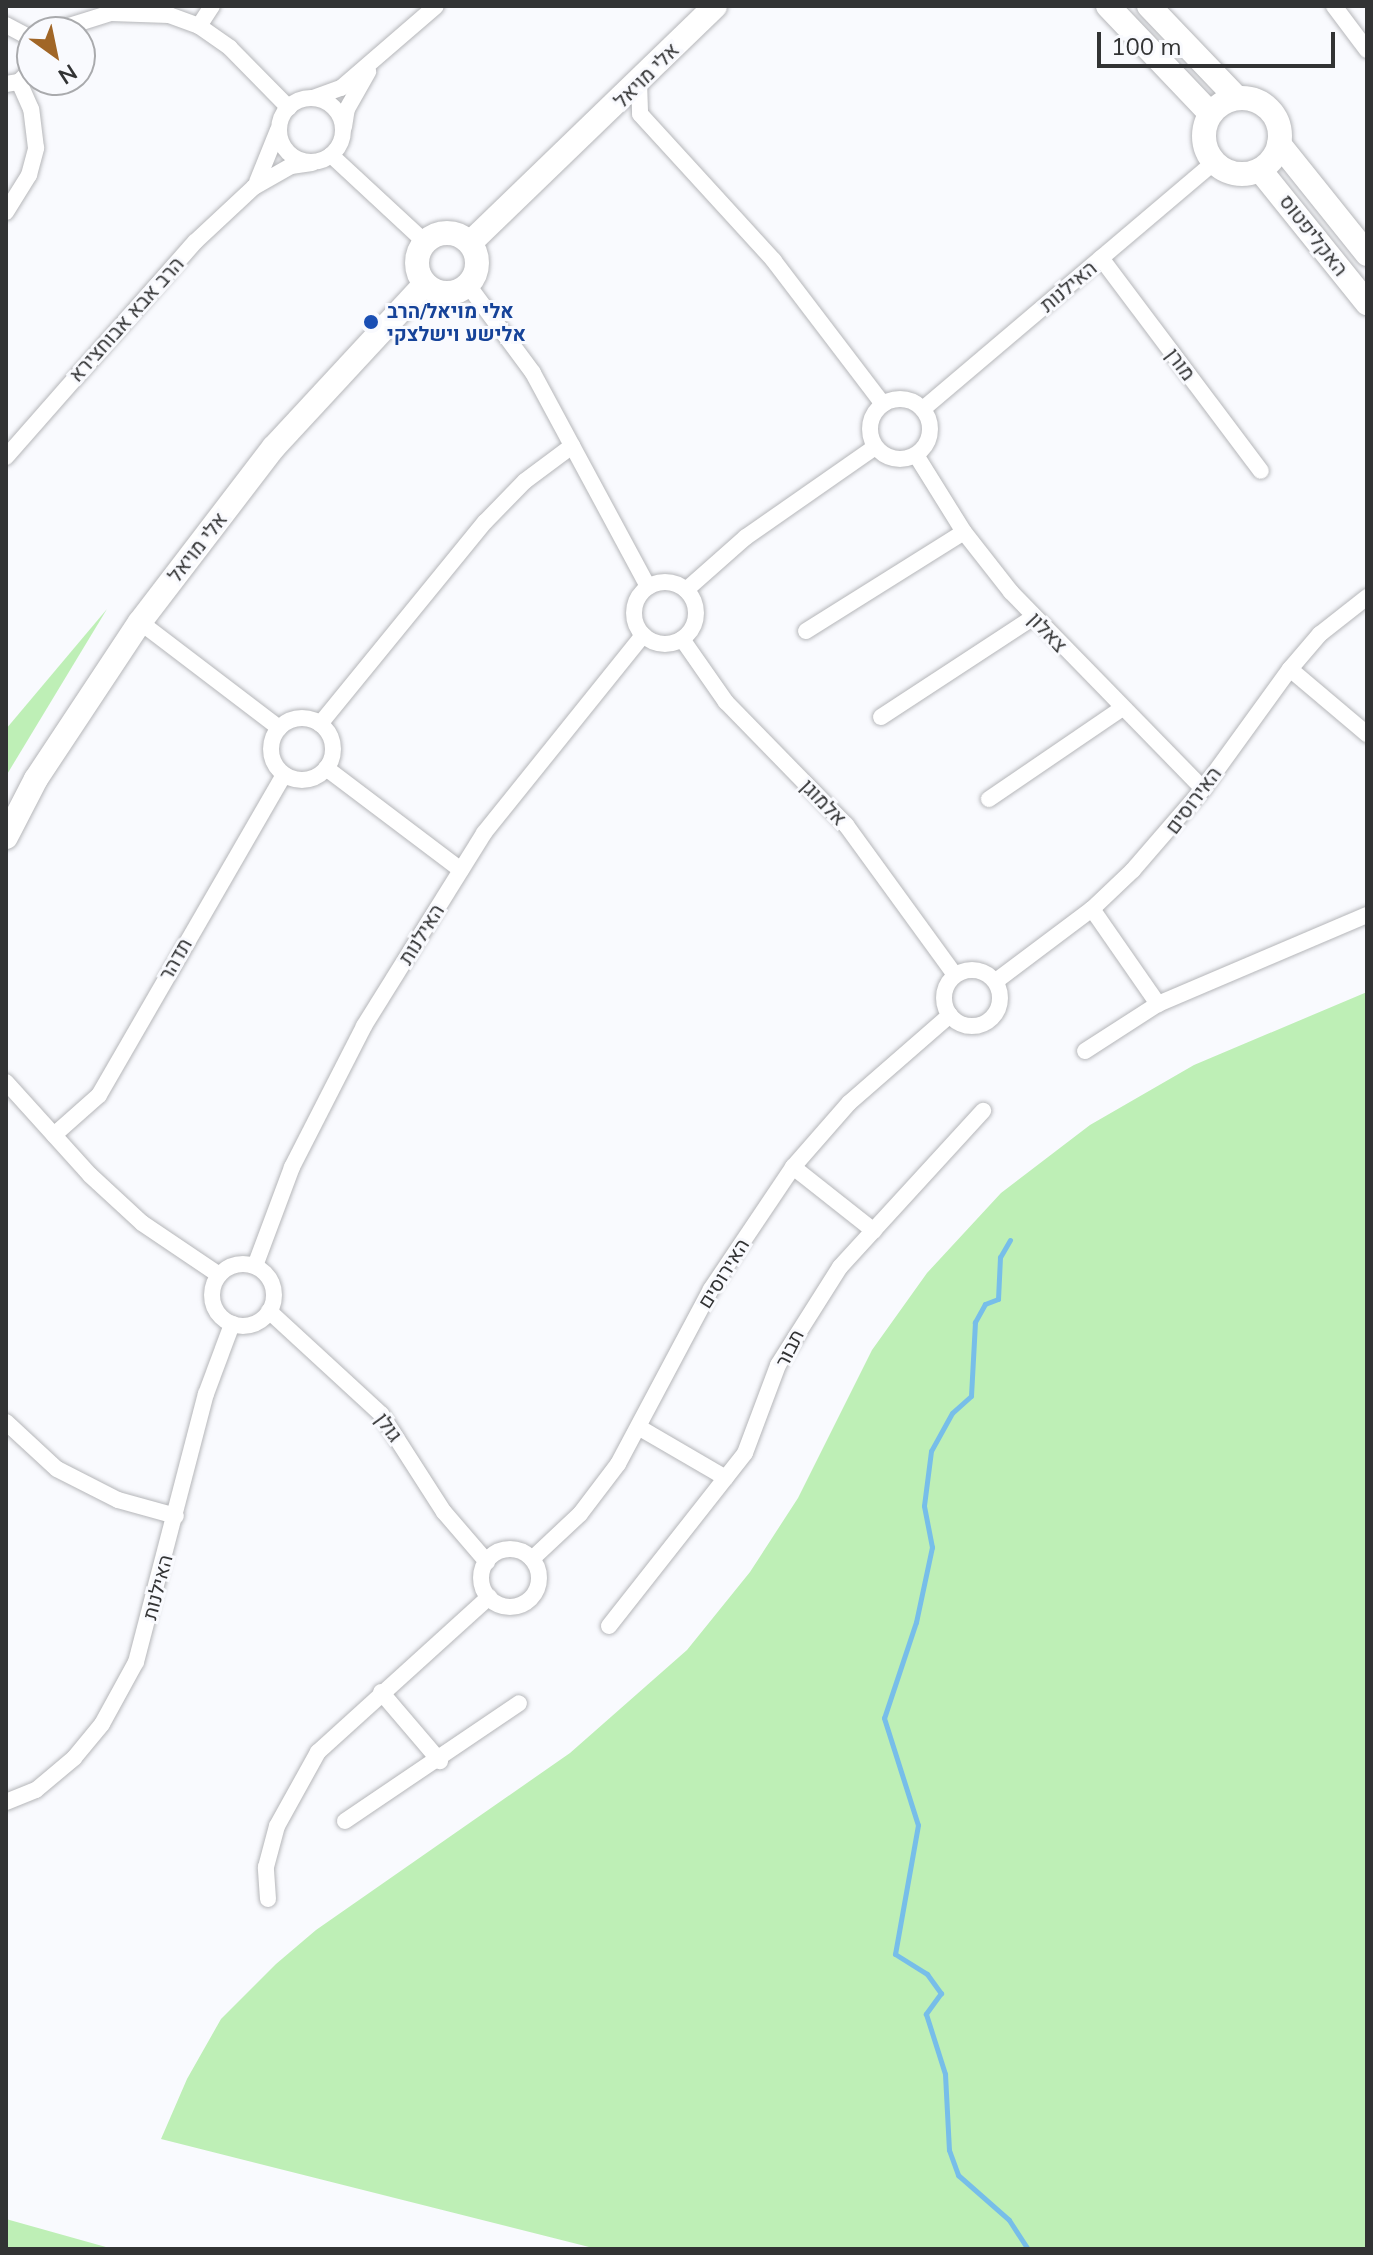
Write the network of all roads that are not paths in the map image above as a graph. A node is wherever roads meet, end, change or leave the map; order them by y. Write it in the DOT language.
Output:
graph roads {
  1 [pos="212,6"];
  2 [pos="436,6"];
  3 [pos="715,6"];
  4 [pos="1108,6"];
  5 [pos="1149,6"];
  6 [pos="1334,6"];
  7 [pos="96,17"];
  8 [pos="199,26"];
  9 [pos="1367,50"];
  10 [pos="373,64"];
  11 [pos="639,82"];
  12 [pos="12,83"];
  13 [pos="313,98"];
  14 [pos="1237,98"];
  15 [pos="289,108"];
  16 [pos="610,111"];
  17 [pos="640,114"];
  18 [pos="1211,114"];
  19 [pos="279,126"];
  20 [pos="344,131"];
  21 [pos="1279,144"];
  22 [pos="331,155"];
  23 [pos="312,163"];
  24 [pos="1213,163"];
  25 [pos="1260,170"];
  26 [pos="254,187"];
  27 [pos="6,212"];
  28 [pos="424,241"];
  29 [pos="471,242"];
  30 [pos="1367,254"];
  31 [pos="1101,258"];
  32 [pos="425,284"];
  33 [pos="468,285"];
  34 [pos="1367,303"];
  35 [pos="883,404"];
  36 [pos="923,409"];
  37 [pos="572,446"];
  38 [pos="875,447"];
  39 [pos="916,455"];
  40 [pos="6,457"];
  41 [pos="1261,471"];
  42 [pos="964,532"];
  43 [pos="648,587"];
  44 [pos="686,590"];
  45 [pos="1367,597"];
  46 [pos="1034,617"];
  47 [pos="140,622"];
  48 [pos="806,631"];
  49 [pos="643,635"];
  50 [pos="682,639"];
  51 [pos="1290,669"];
  52 [pos="1121,709"];
  53 [pos="881,717"];
  54 [pos="320,724"];
  55 [pos="279,728"];
  56 [pos="1367,734"];
  57 [pos="326,768"];
  58 [pos="284,774"];
  59 [pos="1203,789"];
  60 [pos="989,799"];
  61 [pos="6,837"];
  62 [pos="461,870"];
  63 [pos="1092,909"];
  64 [pos="1367,915"];
  65 [pos="955,975"];
  66 [pos="996,981"];
  67 [pos="1158,1004"];
  68 [pos="950,1015"];
  69 [pos="1085,1051"];
  70 [pos="6,1082"];
  71 [pos="983,1111"];
  72 [pos="54,1135"];
  73 [pos="793,1167"];
  74 [pos="874,1231"];
  75 [pos="255,1266"];
  76 [pos="219,1275"];
  77 [pos="269,1311"];
  78 [pos="232,1324"];
  79 [pos="6,1422"];
  80 [pos="640,1428"];
  81 [pos="726,1478"];
  82 [pos="176,1516"];
  83 [pos="532,1559"];
  84 [pos="487,1562"];
  85 [pos="489,1597"];
  86 [pos="609,1626"];
  87 [pos="381,1692"];
  88 [pos="519,1703"];
  89 [pos="440,1761"];
  90 [pos="6,1802"];
  91 [pos="345,1821"];
  92 [pos="268,1899"];
  1 -- 8 [label="street"];
  2 -- 10 [label="street"];
  3 -- 11 [label="street, אלי מויאל"];
  4 -- 18 [label="street"];
  5 -- 14 [label="street"];
  6 -- 9 [label="street"];
  7 -- 8 [label="street"];
  8 -- 15 [label="street"];
  10 -- 13 [label="street"];
  10 -- 20 [label="street"];
  11 -- 16 [label="street, אלי מויאל"];
  11 -- 17 [label="street"];
  12 -- 27 [label="street"];
  13 -- 15 [label="street"];
  13 -- 20 [label="street"];
  14 -- 18 [label="street"];
  14 -- 21 [label="street"];
  15 -- 19 [label="street"];
  16 -- 17 [label="street"];
  16 -- 29 [label="street, אלי מויאל"];
  17 -- 35 [label="street"];
  18 -- 24 [label="street"];
  19 -- 23 [label="street"];
  19 -- 26 [label="street, הרב אבא אבוחצירא"];
  20 -- 22 [label="street"];
  21 -- 25 [label="street"];
  21 -- 30 [label="street, האקליפטוס"];
  22 -- 23 [label="street"];
  22 -- 28 [label="street"];
  23 -- 26 [label="street, הרב אבא אבוחצירא"];
  24 -- 25 [label="street"];
  24 -- 31 [label="street, האילנות"];
  25 -- 34 [label="street, האקליפטוס"];
  26 -- 40 [label="street, הרב אבא אבוחצירא"];
  28 -- 29 [label="street"];
  28 -- 32 [label="street"];
  29 -- 33 [label="street"];
  31 -- 36 [label="street, האילנות"];
  31 -- 41 [label="street, מורן"];
  32 -- 33 [label="street"];
  32 -- 47 [label="street, אלי מויאל"];
  33 -- 37 [label="street"];
  35 -- 36 [label="street"];
  35 -- 38 [label="street"];
  36 -- 39 [label="street"];
  37 -- 43 [label="street"];
  37 -- 54 [label="street"];
  38 -- 39 [label="street"];
  38 -- 44 [label="street"];
  39 -- 42 [label="street, צאלון"];
  42 -- 46 [label="street, צאלון"];
  42 -- 48 [label="street"];
  43 -- 44 [label="street"];
  43 -- 49 [label="street"];
  44 -- 50 [label="street"];
  45 -- 51 [label="street, האירוסים"];
  46 -- 52 [label="street, צאלון"];
  46 -- 53 [label="street"];
  47 -- 55 [label="street"];
  47 -- 61 [label="street, אלי מויאל"];
  49 -- 50 [label="street"];
  49 -- 62 [label="street, האילנות"];
  50 -- 65 [label="street, אלמוגן"];
  51 -- 56 [label="street"];
  51 -- 59 [label="street, האירוסים"];
  52 -- 59 [label="street, צאלון"];
  52 -- 60 [label="street"];
  54 -- 55 [label="street"];
  54 -- 57 [label="street"];
  55 -- 58 [label="street"];
  57 -- 58 [label="street"];
  57 -- 62 [label="street"];
  58 -- 72 [label="street, תדהר"];
  59 -- 63 [label="street, האירוסים"];
  62 -- 75 [label="street, האילנות"];
  63 -- 66 [label="street, האירוסים"];
  63 -- 67 [label="street"];
  64 -- 67 [label="street"];
  65 -- 66 [label="street"];
  65 -- 68 [label="street"];
  66 -- 68 [label="street"];
  67 -- 69 [label="street"];
  68 -- 73 [label="street, האירוסים"];
  70 -- 72 [label="street"];
  71 -- 74 [label="street, תבור"];
  72 -- 76 [label="street"];
  73 -- 74 [label="street"];
  73 -- 80 [label="street, האירוסים"];
  74 -- 81 [label="street, תבור"];
  75 -- 76 [label="street"];
  75 -- 77 [label="street"];
  76 -- 78 [label="street"];
  77 -- 78 [label="street"];
  77 -- 84 [label="street, גולן"];
  78 -- 82 [label="street, האילנות"];
  79 -- 82 [label="street"];
  80 -- 81 [label="street"];
  80 -- 83 [label="street, האירוסים"];
  81 -- 86 [label="street, תבור"];
  82 -- 90 [label="street, האילנות"];
  83 -- 84 [label="street"];
  83 -- 85 [label="street"];
  84 -- 85 [label="street"];
  85 -- 87 [label="street"];
  87 -- 89 [label="street"];
  87 -- 92 [label="street"];
  88 -- 89 [label="street"];
  89 -- 91 [label="street"];
}
